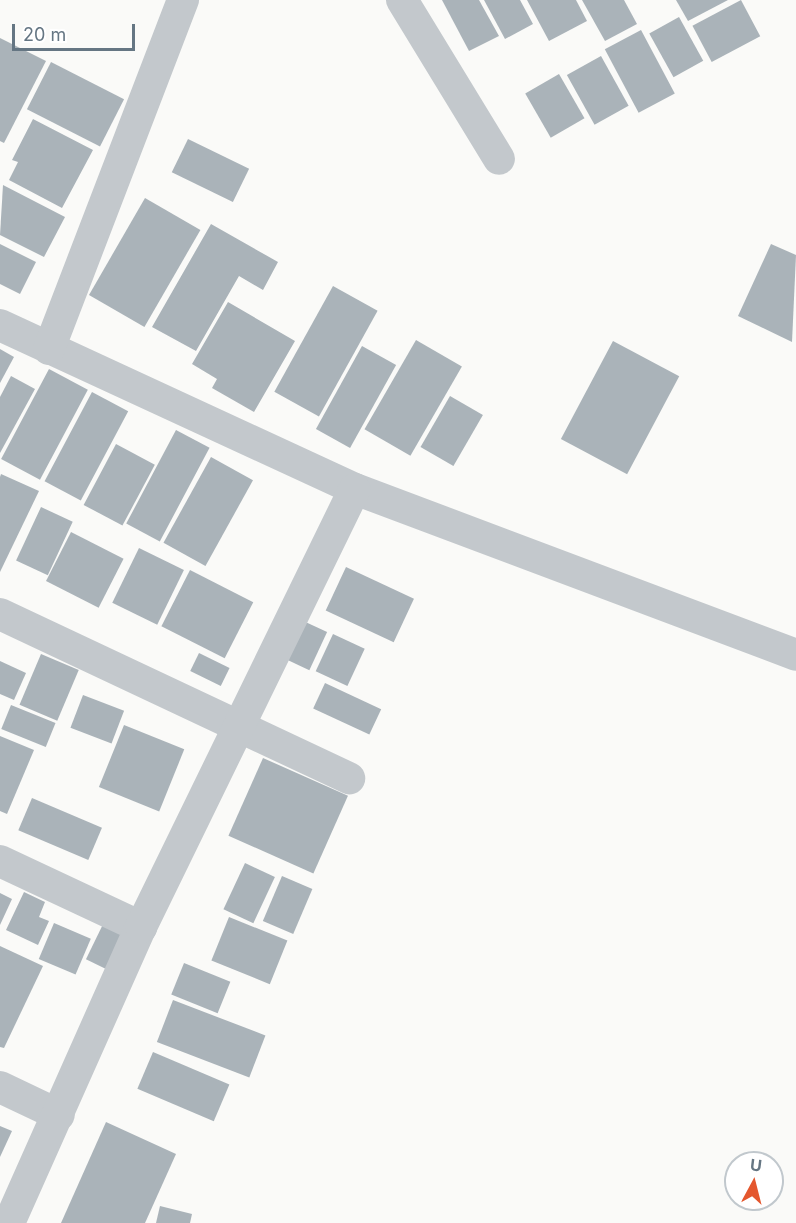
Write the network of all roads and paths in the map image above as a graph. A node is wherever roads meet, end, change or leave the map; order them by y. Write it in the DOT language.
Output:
graph roads {
  1 [pos="183,0"];
  2 [pos="402,0"];
  3 [pos="499,159"];
  4 [pos="0,325"];
  5 [pos="49,349"];
  6 [pos="355,489"];
  7 [pos="0,614"];
  8 [pos="796,655"];
  9 [pos="238,724"];
  10 [pos="349,778"];
  11 [pos="0,861"];
  12 [pos="141,927"];
  13 [pos="0,1088"];
  14 [pos="59,1115"];
  15 [pos="9,1223"];
  1 -- 5 [label="street"];
  2 -- 3 [label="street"];
  4 -- 5 [label="street"];
  5 -- 6 [label="street"];
  6 -- 8 [label="street"];
  6 -- 9 [label="street"];
  7 -- 9 [label="street"];
  9 -- 10 [label="street"];
  9 -- 12 [label="street"];
  11 -- 12 [label="street"];
  12 -- 14 [label="street"];
  13 -- 14 [label="street"];
  14 -- 15 [label="street"];
}
